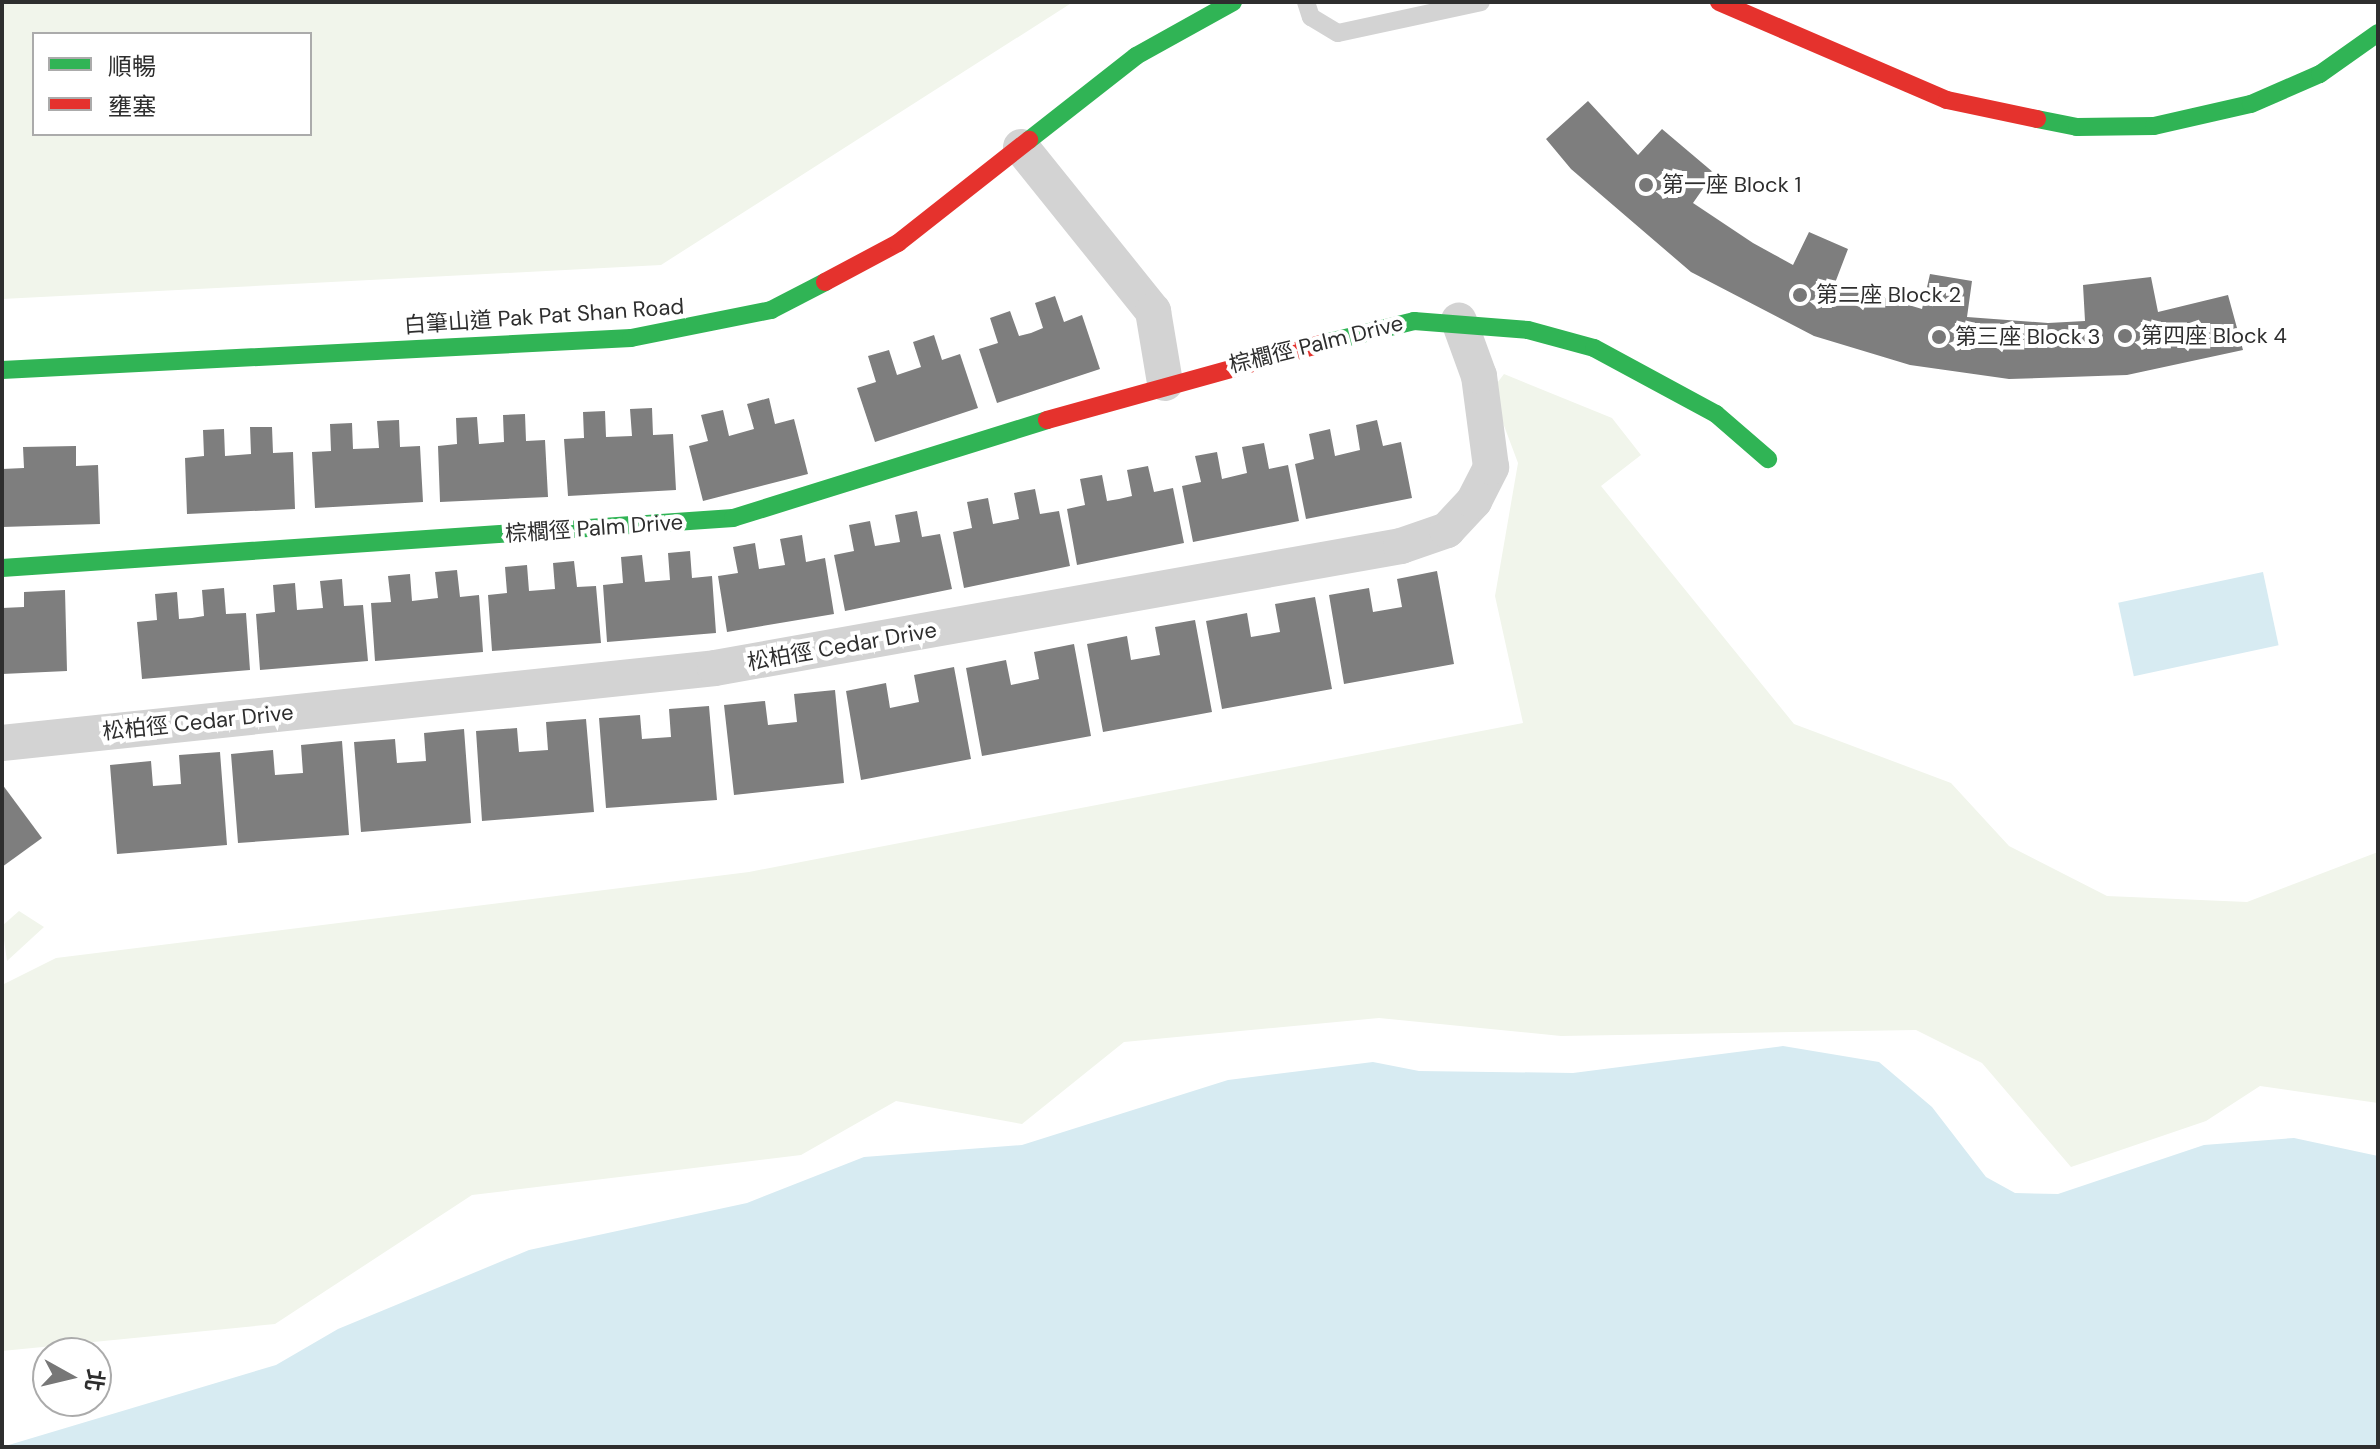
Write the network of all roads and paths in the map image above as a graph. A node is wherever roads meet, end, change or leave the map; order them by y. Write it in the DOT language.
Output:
graph roads {
  1 [pos="1233,2"];
  2 [pos="1306,2"];
  3 [pos="1481,2"];
  4 [pos="1719,2"];
  5 [pos="2378,33"];
  6 [pos="1021,147"];
  7 [pos="1459,321"];
  8 [pos="2,370"];
  9 [pos="1165,383"];
  10 [pos="1768,459"];
  11 [pos="2,568"];
  12 [pos="2,743"];
  1 -- 6 [label="street, 白筆山道 Pak Pat Shan Road"];
  2 -- 3 [label="lane"];
  4 -- 5 [label="street"];
  6 -- 8 [label="street, 白筆山道 Pak Pat Shan Road"];
  6 -- 9 [label="street"];
  7 -- 9 [label="street, 棕櫚徑 Palm Drive"];
  7 -- 10 [label="street, 棕櫚徑 Palm Drive"];
  7 -- 12 [label="street, 松柏徑 Cedar Drive"];
  9 -- 11 [label="street, 棕櫚徑 Palm Drive"];
}
